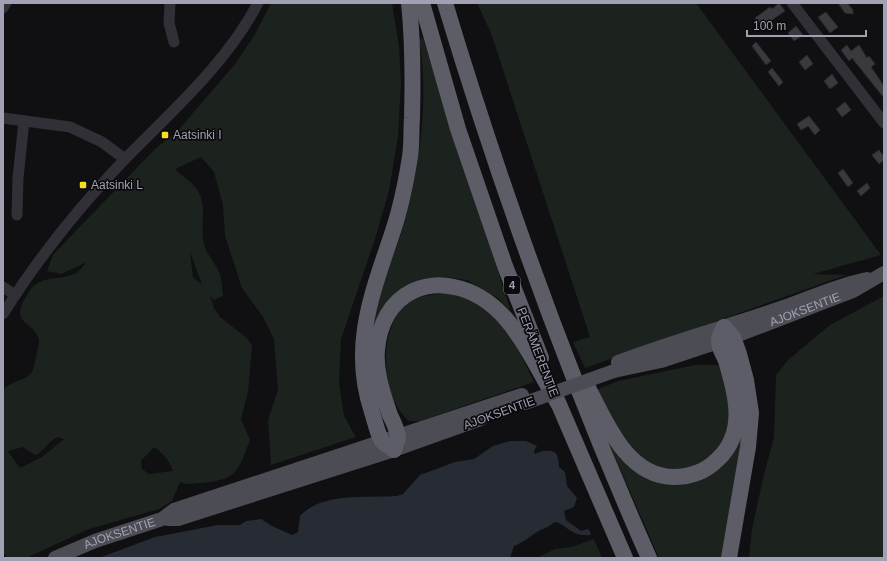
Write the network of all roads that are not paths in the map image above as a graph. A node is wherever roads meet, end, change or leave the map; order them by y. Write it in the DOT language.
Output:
graph roads {
  1 [pos="6,3"];
  2 [pos="170,3"];
  3 [pos="258,3"];
  4 [pos="409,3"];
  5 [pos="422,3"];
  6 [pos="445,3"];
  7 [pos="792,3"];
  8 [pos="3,8"];
  9 [pos="174,42"];
  10 [pos="3,118"];
  11 [pos="24,121"];
  12 [pos="884,123"];
  13 [pos="125,159"];
  14 [pos="17,215"];
  15 [pos="880,275"];
  16 [pos="3,287"];
  17 [pos="15,295"];
  18 [pos="3,314"];
  19 [pos="556,330"];
  20 [pos="725,335"];
  21 [pos="558,403"];
  22 [pos="392,443"];
  23 [pos="55,558"];
  24 [pos="625,558"];
  25 [pos="649,558"];
  26 [pos="729,558"];
  1 -- 8 [label="street"];
  2 -- 9 [label="street"];
  3 -- 13 [label="street"];
  4 -- 22 [label="highway"];
  5 -- 21 [label="highway, PERÄMERENTIE / 4"];
  6 -- 19 [label="highway, PERÄMERENTIE / 4"];
  7 -- 12 [label="street"];
  10 -- 11 [label="street"];
  11 -- 13 [label="street"];
  11 -- 14 [label="street"];
  13 -- 17 [label="street"];
  15 -- 20 [label="main road, AJOKSENTIE"];
  16 -- 17 [label="street"];
  17 -- 18 [label="street"];
  19 -- 20 [label="highway"];
  19 -- 25 [label="highway, PERÄMERENTIE / 4"];
  20 -- 22 [label="main road, AJOKSENTIE"];
  20 -- 26 [label="highway"];
  21 -- 22 [label="highway"];
  21 -- 24 [label="highway, PERÄMERENTIE / 4"];
  22 -- 23 [label="main road, AJOKSENTIE"];
}
